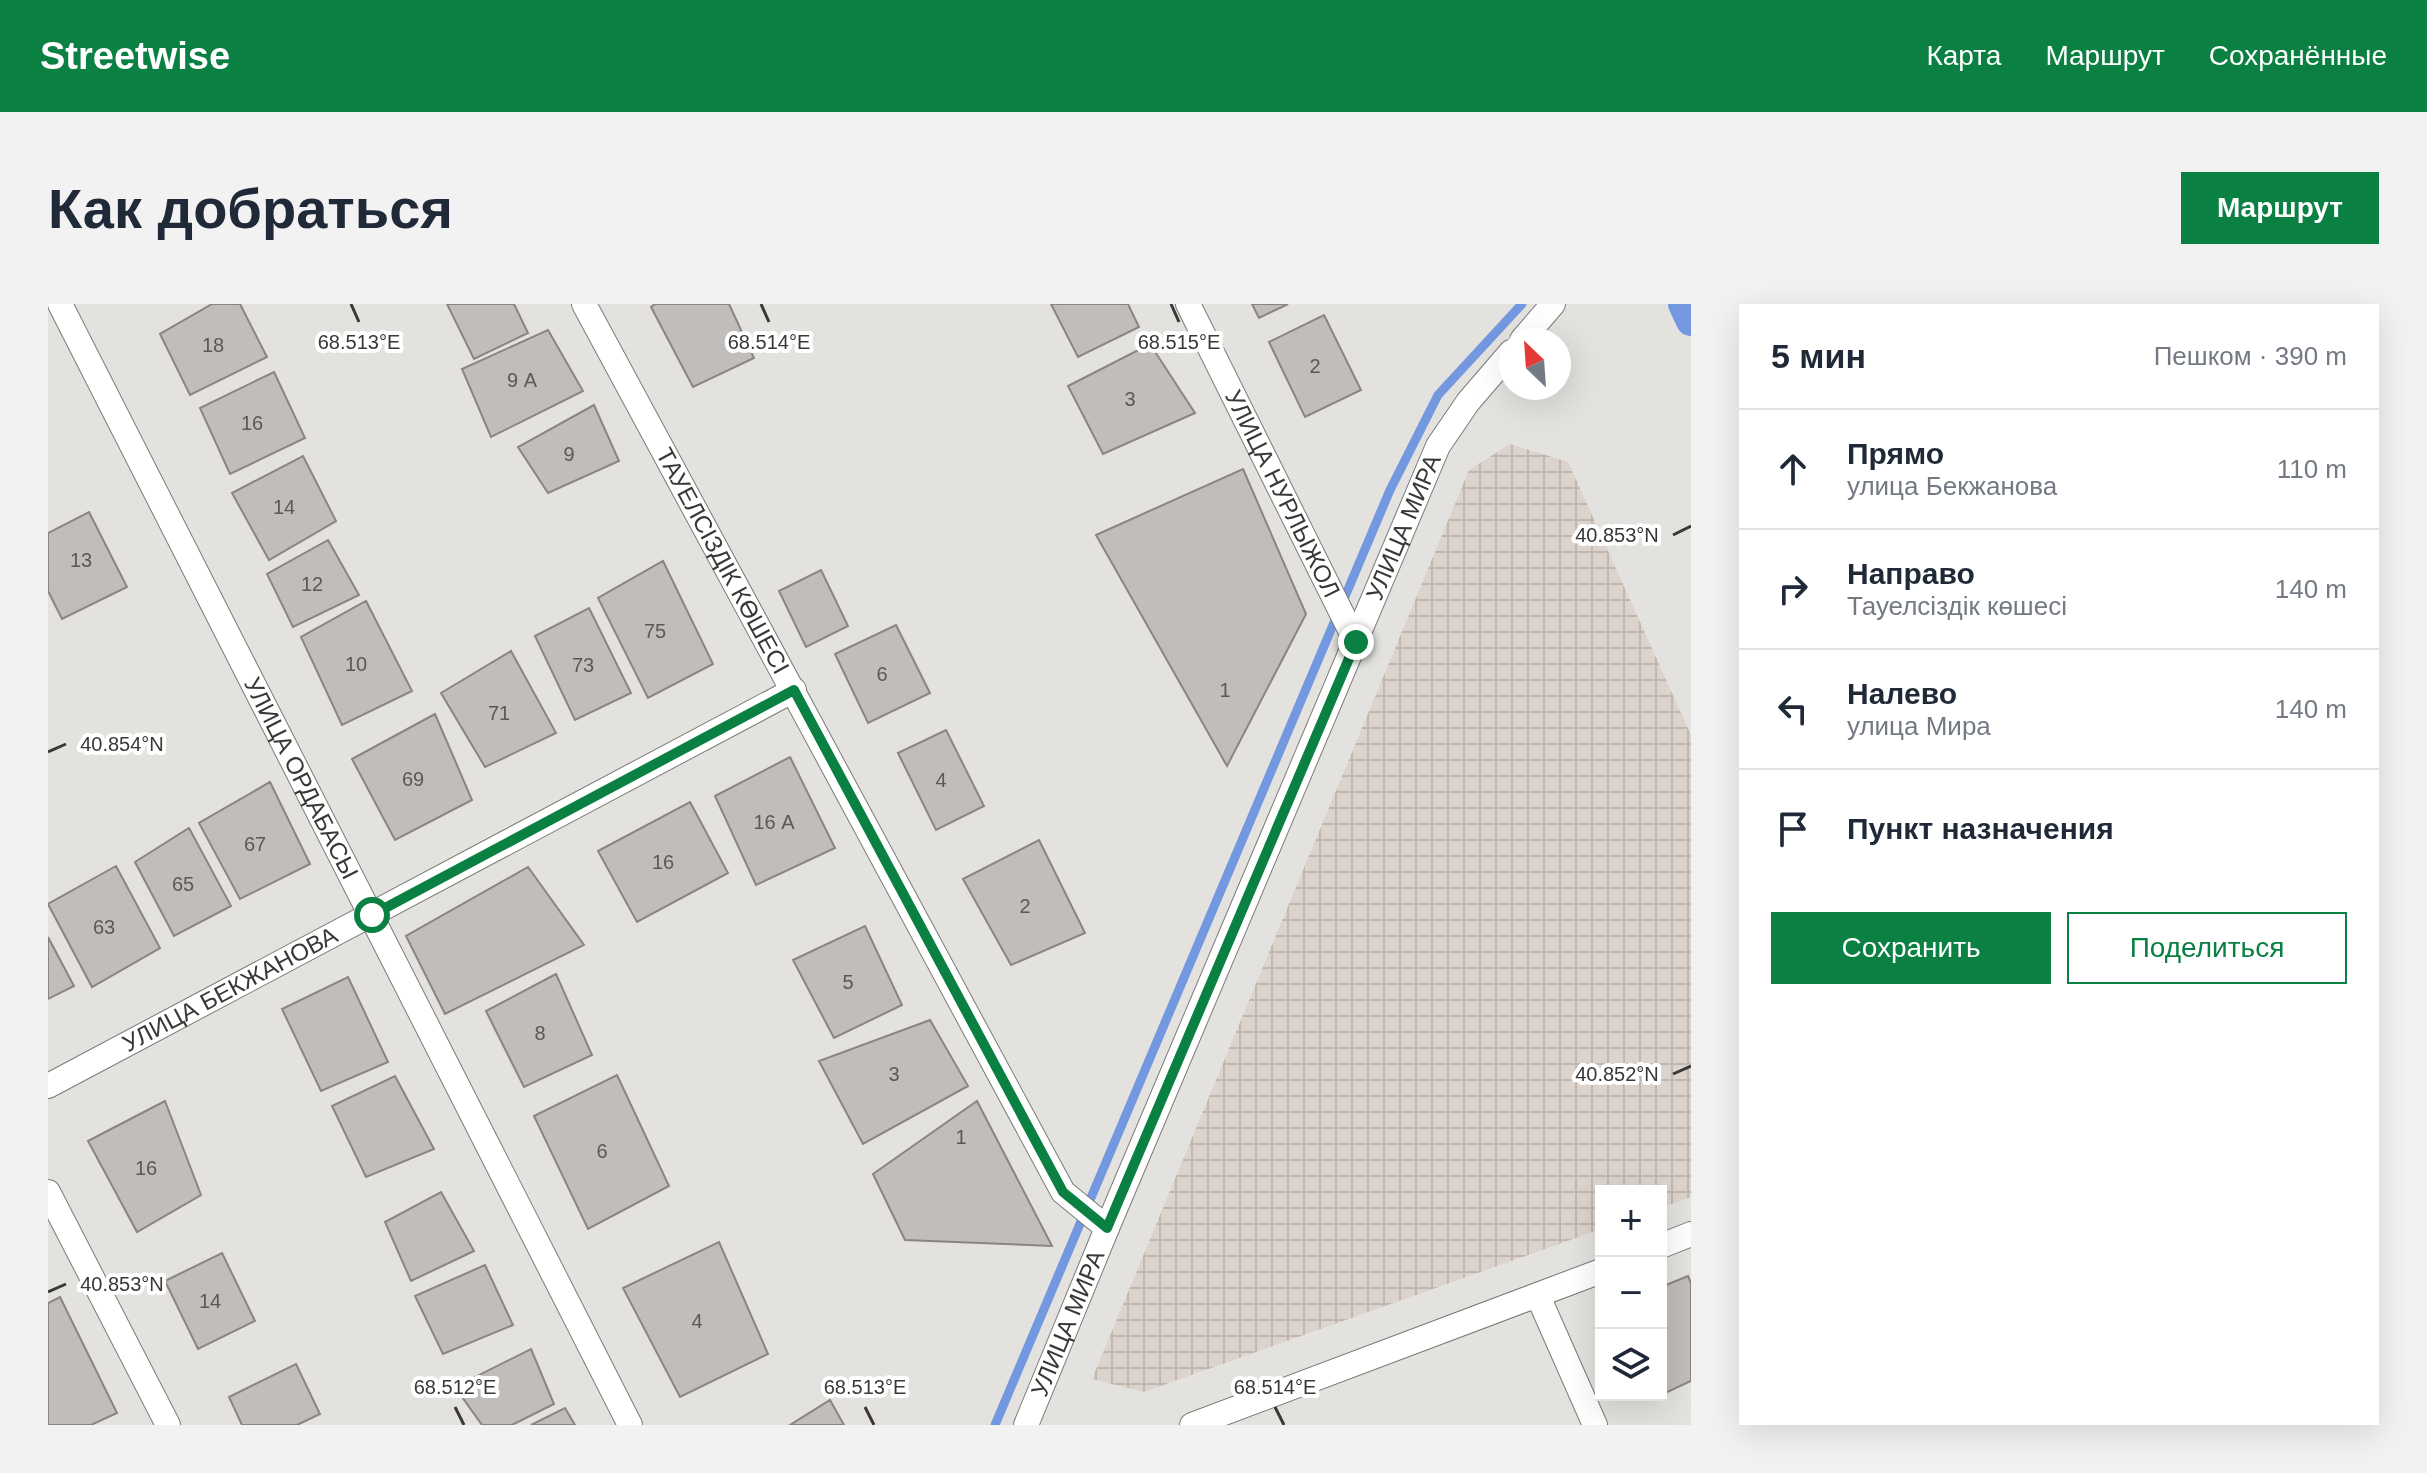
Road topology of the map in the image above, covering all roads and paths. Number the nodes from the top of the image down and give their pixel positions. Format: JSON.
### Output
{"nodes":[{"id":1,"x":60,"y":304,"type":"edge"},
{"id":2,"x":584,"y":304,"type":"edge"},
{"id":3,"x":1188,"y":304,"type":"edge"},
{"id":4,"x":1553,"y":304,"type":"edge"},
{"id":5,"x":1532,"y":328,"type":"edge"},
{"id":6,"x":1499,"y":366,"type":"edge"},
{"id":7,"x":1356,"y":642,"type":"junction"},
{"id":8,"x":794,"y":690,"type":"junction"},
{"id":9,"x":372,"y":915,"type":"junction"},
{"id":10,"x":48,"y":1086,"type":"edge"},
{"id":11,"x":48,"y":1192,"type":"edge"},
{"id":12,"x":1107,"y":1228,"type":"junction"},
{"id":13,"x":1691,"y":1234,"type":"edge"},
{"id":14,"x":1667,"y":1244,"type":"edge"},
{"id":15,"x":1595,"y":1273,"type":"edge"},
{"id":16,"x":1538,"y":1296,"type":"junction"},
{"id":17,"x":1030,"y":1424,"type":"edge"},
{"id":18,"x":168,"y":1425,"type":"edge"},
{"id":19,"x":630,"y":1425,"type":"edge"},
{"id":20,"x":1192,"y":1425,"type":"edge"},
{"id":21,"x":1595,"y":1425,"type":"edge"}],
"edges":[{"from":1,"to":9,"type":"street","name":"УЛИЦА ОРДАБАСЫ"},
{"from":2,"to":8,"type":"street","name":"ТАУЕЛСІЗДІК КӨШЕСІ"},
{"from":3,"to":7,"type":"street","name":"УЛИЦА НУРЛЫЖОЛ"},
{"from":4,"to":5,"type":"street"},
{"from":6,"to":7,"type":"street","name":"УЛИЦА МИРА"},
{"from":7,"to":12,"type":"street","name":"УЛИЦА МИРА"},
{"from":8,"to":9,"type":"street","name":"УЛИЦА БЕКЖАНОВА"},
{"from":8,"to":12,"type":"street","name":"ТАУЕЛСІЗДІК КӨШЕСІ"},
{"from":9,"to":10,"type":"street","name":"УЛИЦА БЕКЖАНОВА"},
{"from":9,"to":19,"type":"street","name":"УЛИЦА ОРДАБАСЫ"},
{"from":11,"to":18,"type":"street"},
{"from":12,"to":17,"type":"street","name":"УЛИЦА МИРА"},
{"from":13,"to":14,"type":"street"},
{"from":15,"to":16,"type":"street"},
{"from":16,"to":20,"type":"street"},
{"from":16,"to":21,"type":"street"}]}
